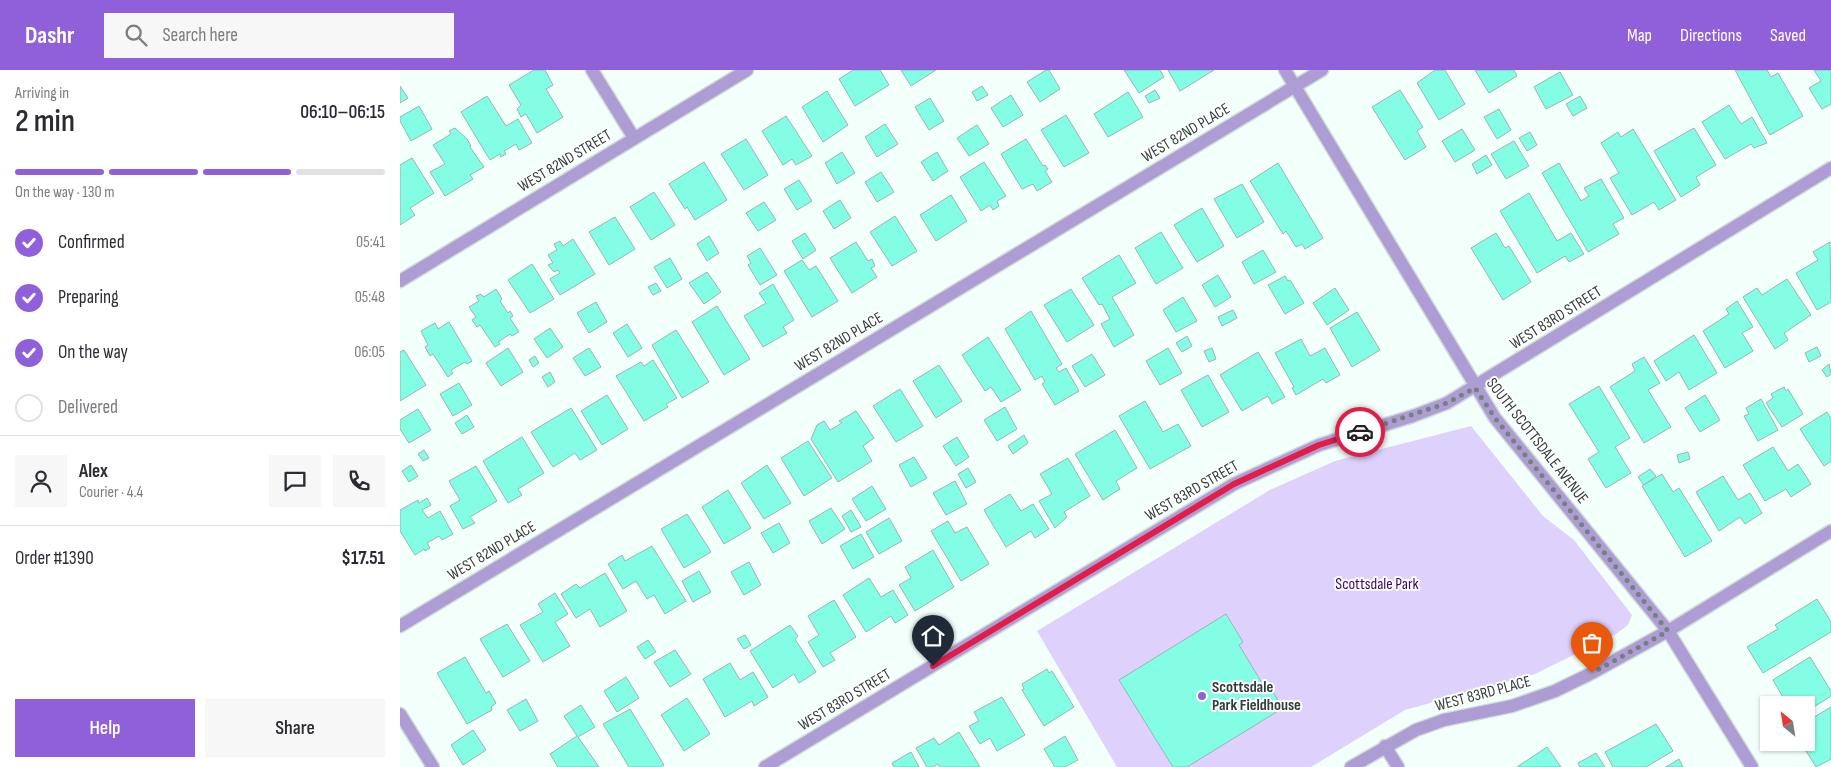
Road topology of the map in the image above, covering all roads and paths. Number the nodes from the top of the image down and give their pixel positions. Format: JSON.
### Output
{"nodes":[{"id":1,"x":592,"y":70,"type":"edge"},
{"id":2,"x":747,"y":70,"type":"edge"},
{"id":3,"x":1285,"y":70,"type":"edge"},
{"id":4,"x":1322,"y":70,"type":"edge"},
{"id":5,"x":1295,"y":86,"type":"junction"},
{"id":6,"x":634,"y":138,"type":"junction"},
{"id":7,"x":1831,"y":168,"type":"edge"},
{"id":8,"x":400,"y":280,"type":"edge"},
{"id":9,"x":1475,"y":388,"type":"junction"},
{"id":10,"x":1831,"y":531,"type":"edge"},
{"id":11,"x":400,"y":626,"type":"edge"},
{"id":12,"x":1668,"y":631,"type":"junction"},
{"id":13,"x":400,"y":714,"type":"edge"},
{"id":14,"x":1385,"y":746,"type":"junction"},
{"id":15,"x":432,"y":767,"type":"edge"},
{"id":16,"x":765,"y":767,"type":"edge"},
{"id":17,"x":1351,"y":767,"type":"edge"},
{"id":18,"x":1398,"y":767,"type":"edge"},
{"id":19,"x":1752,"y":767,"type":"edge"}],
"edges":[{"from":1,"to":6,"type":"street"},
{"from":2,"to":6,"type":"street","name":"WEST 82ND STREET"},
{"from":3,"to":5,"type":"street","name":"SOUTH SCOTTSDALE AVENUE"},
{"from":4,"to":5,"type":"street","name":"WEST 82ND PLACE"},
{"from":5,"to":9,"type":"street","name":"SOUTH SCOTTSDALE AVENUE"},
{"from":5,"to":11,"type":"street","name":"WEST 82ND PLACE"},
{"from":6,"to":8,"type":"street","name":"WEST 82ND STREET"},
{"from":7,"to":9,"type":"street","name":"WEST 83RD STREET"},
{"from":9,"to":12,"type":"street","name":"SOUTH SCOTTSDALE AVENUE"},
{"from":9,"to":16,"type":"street","name":"WEST 83RD STREET"},
{"from":10,"to":12,"type":"street","name":"WEST 83RD PLACE"},
{"from":12,"to":14,"type":"street","name":"WEST 83RD PLACE"},
{"from":12,"to":19,"type":"street","name":"SOUTH SCOTTSDALE AVENUE"},
{"from":13,"to":15,"type":"street"},
{"from":14,"to":17,"type":"street","name":"WEST 83RD PLACE"},
{"from":14,"to":18,"type":"street"}]}
